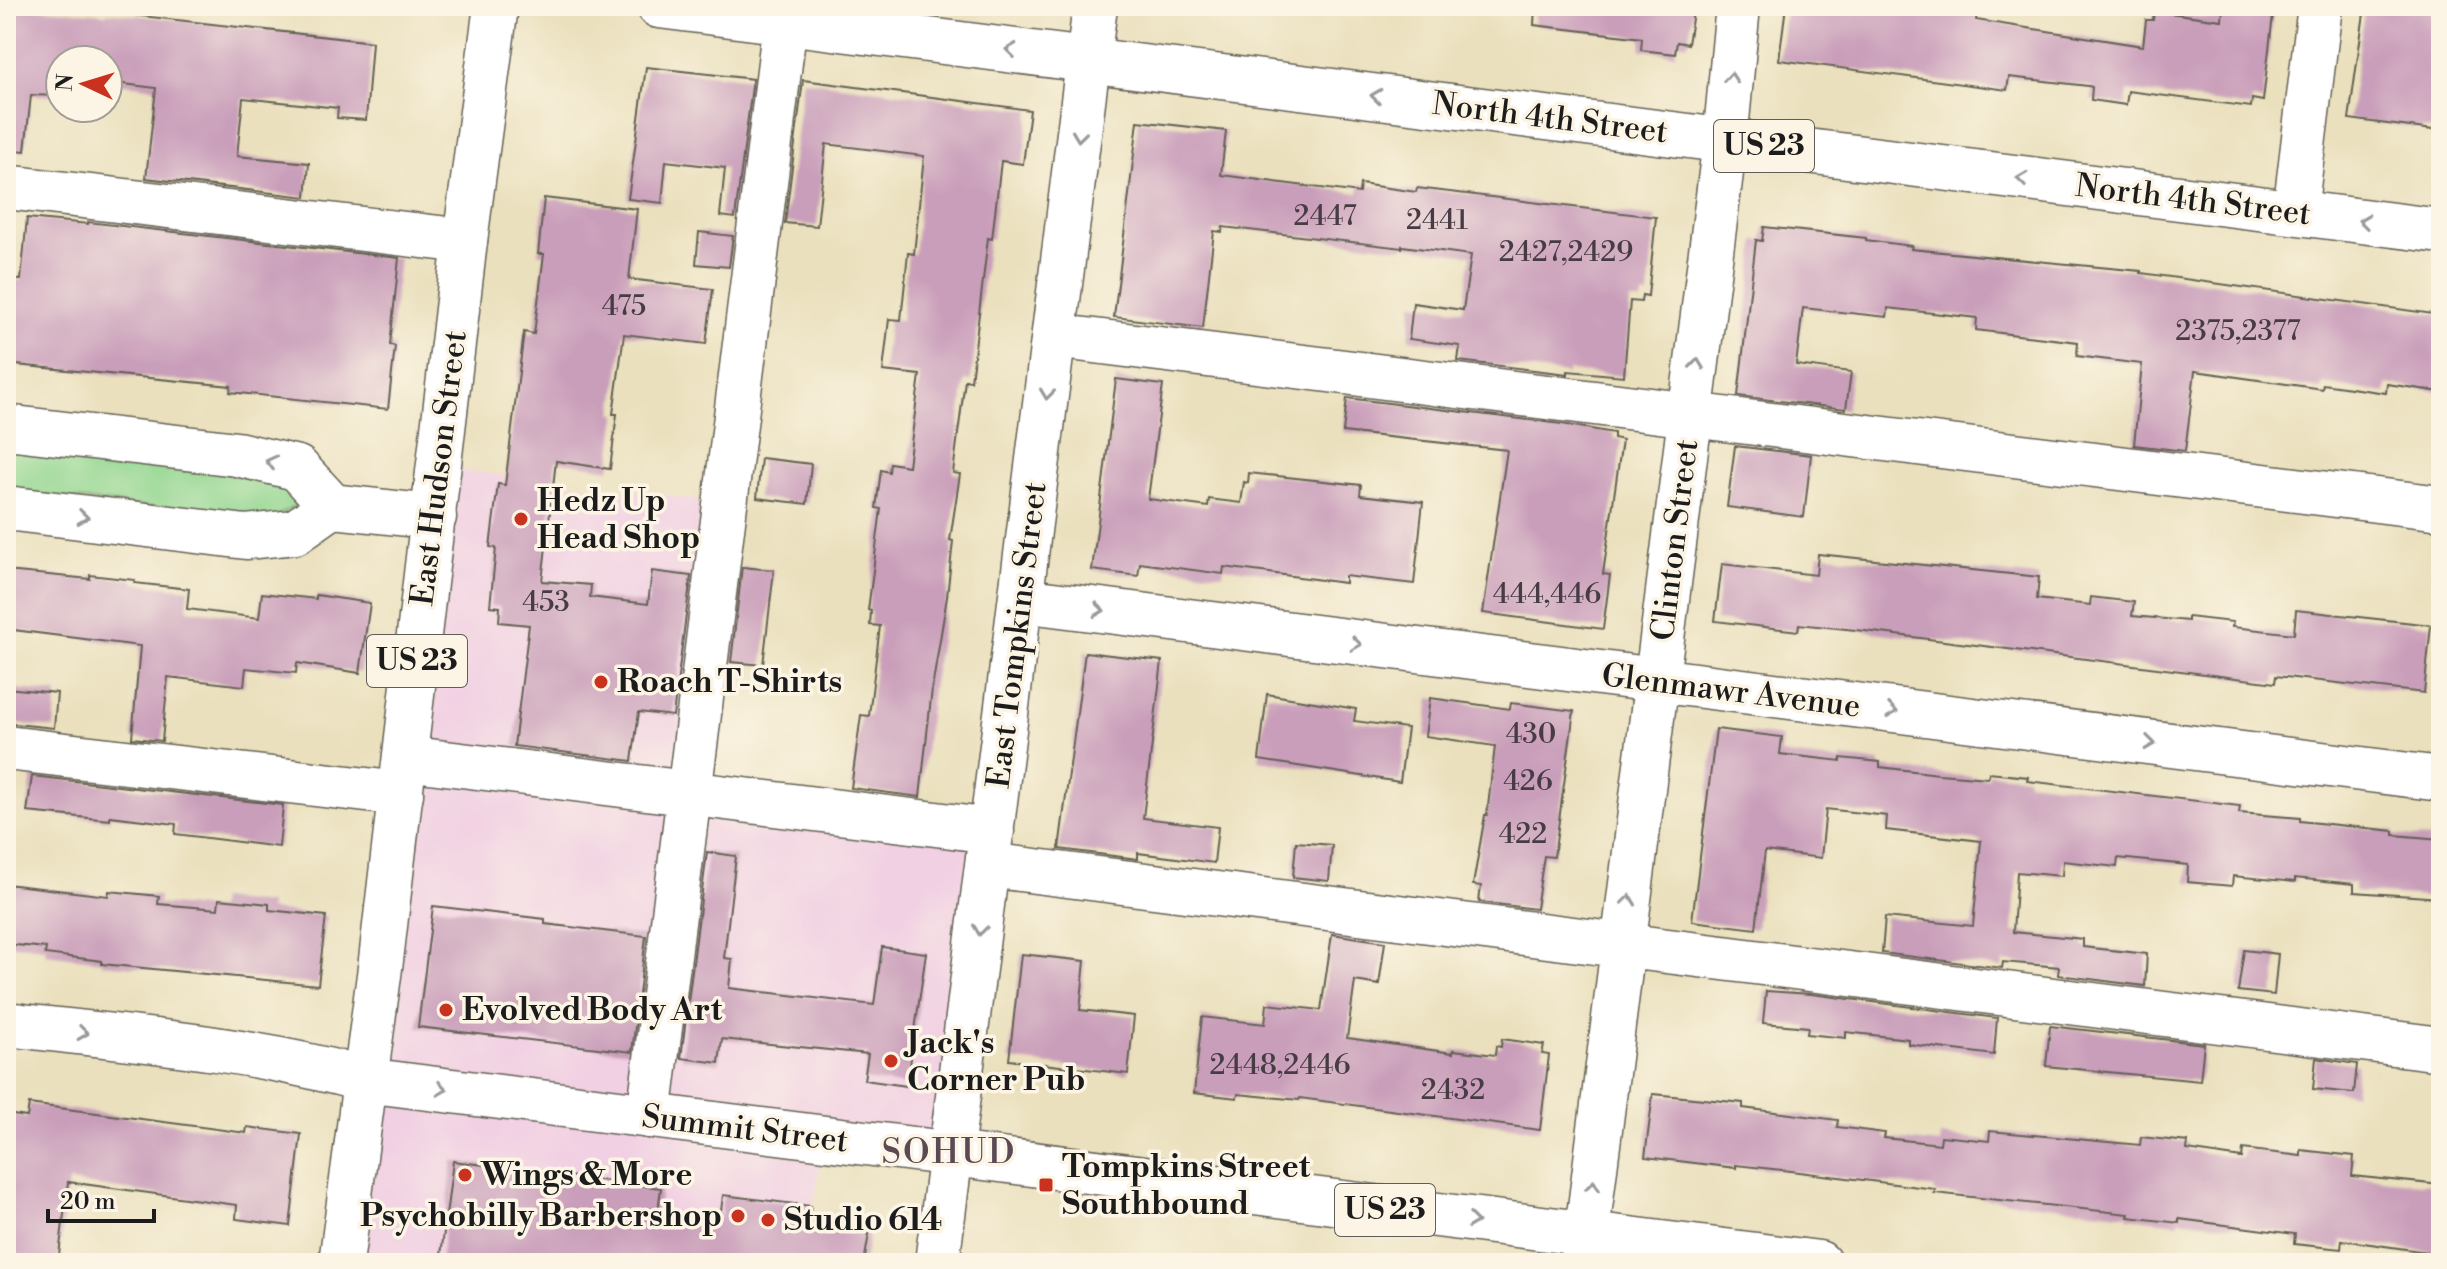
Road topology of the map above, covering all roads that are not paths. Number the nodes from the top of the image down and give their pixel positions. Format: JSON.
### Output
{"nodes":[{"id":1,"x":496,"y":6,"type":"edge"},
{"id":2,"x":659,"y":6,"type":"edge"},
{"id":3,"x":1095,"y":6,"type":"edge"},
{"id":4,"x":1738,"y":6,"type":"edge"},
{"id":5,"x":2320,"y":6,"type":"edge"},
{"id":6,"x":785,"y":22,"type":"junction"},
{"id":7,"x":1088,"y":59,"type":"junction"},
{"id":8,"x":1725,"y":141,"type":"junction"},
{"id":9,"x":6,"y":187,"type":"edge"},
{"id":10,"x":2295,"y":212,"type":"junction"},
{"id":11,"x":2441,"y":231,"type":"edge"},
{"id":12,"x":465,"y":241,"type":"junction"},
{"id":13,"x":1054,"y":336,"type":"junction"},
{"id":14,"x":1691,"y":415,"type":"junction"},
{"id":15,"x":6,"y":427,"type":"edge"},
{"id":16,"x":332,"y":506,"type":"junction"},
{"id":17,"x":6,"y":508,"type":"edge"},
{"id":18,"x":2441,"y":508,"type":"edge"},
{"id":19,"x":434,"y":517,"type":"junction"},
{"id":20,"x":1021,"y":600,"type":"junction"},
{"id":21,"x":1657,"y":682,"type":"junction"},
{"id":22,"x":6,"y":748,"type":"edge"},
{"id":23,"x":403,"y":776,"type":"junction"},
{"id":24,"x":2441,"y":779,"type":"edge"},
{"id":25,"x":689,"y":793,"type":"junction"},
{"id":26,"x":990,"y":848,"type":"junction"},
{"id":27,"x":1623,"y":946,"type":"junction"},
{"id":28,"x":6,"y":1024,"type":"edge"},
{"id":29,"x":2441,"y":1049,"type":"edge"},
{"id":30,"x":365,"y":1080,"type":"junction"},
{"id":31,"x":649,"y":1116,"type":"junction"},
{"id":32,"x":951,"y":1155,"type":"junction"},
{"id":33,"x":1585,"y":1249,"type":"edge"},
{"id":34,"x":341,"y":1263,"type":"edge"},
{"id":35,"x":937,"y":1263,"type":"edge"},
{"id":36,"x":1819,"y":1263,"type":"edge"}],
"edges":[{"from":1,"to":12,"type":"street","name":"East Hudson Street","number":"US 23"},
{"from":2,"to":6,"type":"street","name":"North 4th Street","number":"US 23"},
{"from":3,"to":7,"type":"street","name":"East Tompkins Street"},
{"from":8,"to":4,"type":"street","name":"Clinton Street","one_way":true},
{"from":5,"to":10,"type":"street"},
{"from":7,"to":6,"type":"street","name":"North 4th Street","number":"US 23","one_way":true},
{"from":6,"to":25,"type":"street"},
{"from":8,"to":7,"type":"street","name":"North 4th Street","number":"US 23","one_way":true},
{"from":7,"to":13,"type":"street","name":"East Tompkins Street","one_way":true},
{"from":10,"to":8,"type":"street","name":"North 4th Street","number":"US 23","one_way":true},
{"from":14,"to":8,"type":"street","name":"Clinton Street","one_way":true},
{"from":9,"to":12,"type":"street"},
{"from":11,"to":10,"type":"street","name":"North 4th Street","number":"US 23","one_way":true},
{"from":12,"to":19,"type":"street","name":"East Hudson Street","number":"US 23"},
{"from":13,"to":14,"type":"street"},
{"from":13,"to":20,"type":"street","name":"East Tompkins Street","one_way":true},
{"from":14,"to":18,"type":"street"},
{"from":14,"to":21,"type":"street","name":"Clinton Street"},
{"from":16,"to":15,"type":"street","one_way":true},
{"from":17,"to":16,"type":"street","one_way":true},
{"from":16,"to":19,"type":"street"},
{"from":19,"to":23,"type":"street","name":"East Hudson Street","number":"US 23"},
{"from":20,"to":21,"type":"street","name":"Glenmawr Avenue","one_way":true},
{"from":20,"to":26,"type":"street","name":"East Tompkins Street"},
{"from":21,"to":24,"type":"street","name":"Glenmawr Avenue","one_way":true},
{"from":27,"to":21,"type":"street","name":"Clinton Street","one_way":true},
{"from":22,"to":23,"type":"street"},
{"from":23,"to":25,"type":"street"},
{"from":23,"to":30,"type":"street","name":"East Hudson Street","number":"US 23"},
{"from":25,"to":26,"type":"street"},
{"from":25,"to":31,"type":"street"},
{"from":26,"to":27,"type":"street"},
{"from":26,"to":32,"type":"street","name":"East Tompkins Street","one_way":true},
{"from":27,"to":29,"type":"street"},
{"from":33,"to":27,"type":"street","name":"Clinton Street","one_way":true},
{"from":28,"to":30,"type":"street","name":"Summit Street","one_way":true},
{"from":30,"to":31,"type":"street","name":"Summit Street","number":"US 23","one_way":true},
{"from":30,"to":34,"type":"street","name":"East Hudson Street","number":"US 23"},
{"from":31,"to":32,"type":"street","name":"Summit Street","number":"US 23"},
{"from":32,"to":33,"type":"street","name":"Summit Street","number":"US 23","one_way":true},
{"from":32,"to":35,"type":"street","name":"East Tompkins Street"},
{"from":33,"to":36,"type":"street","name":"Summit Street","number":"US 23"}]}
